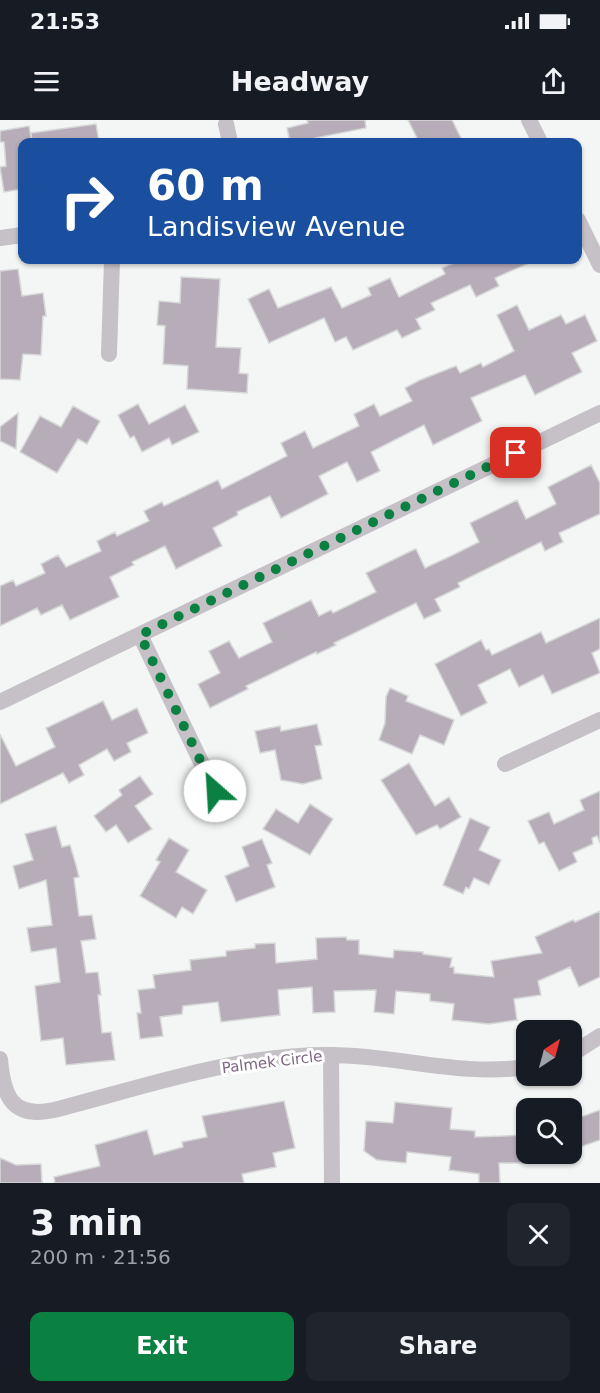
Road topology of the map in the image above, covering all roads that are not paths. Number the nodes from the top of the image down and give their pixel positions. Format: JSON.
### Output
{"nodes":[{"id":1,"x":529,"y":120,"type":"edge"},
{"id":2,"x":226,"y":124,"type":"dead end"},
{"id":3,"x":229,"y":138,"type":"edge"},
{"id":4,"x":538,"y":138,"type":"edge"},
{"id":5,"x":582,"y":228,"type":"edge"},
{"id":6,"x":18,"y":236,"type":"edge"},
{"id":7,"x":0,"y":238,"type":"edge"},
{"id":8,"x":112,"y":264,"type":"edge"},
{"id":9,"x":600,"y":265,"type":"edge"},
{"id":10,"x":109,"y":354,"type":"dead end"},
{"id":11,"x":600,"y":413,"type":"edge"},
{"id":12,"x":140,"y":635,"type":"junction"},
{"id":13,"x":0,"y":702,"type":"edge"},
{"id":14,"x":600,"y":720,"type":"edge"},
{"id":15,"x":505,"y":764,"type":"dead end"},
{"id":16,"x":215,"y":791,"type":"dead end"},
{"id":17,"x":600,"y":1036,"type":"edge"},
{"id":18,"x":582,"y":1048,"type":"edge"},
{"id":19,"x":331,"y":1055,"type":"junction"},
{"id":20,"x":0,"y":1059,"type":"edge"},
{"id":21,"x":516,"y":1067,"type":"edge"},
{"id":22,"x":332,"y":1183,"type":"edge"}],
"edges":[{"from":1,"to":4,"type":"street"},
{"from":2,"to":3,"type":"street"},
{"from":5,"to":9,"type":"street"},
{"from":6,"to":7,"type":"street"},
{"from":8,"to":10,"type":"street"},
{"from":11,"to":12,"type":"street"},
{"from":12,"to":13,"type":"street"},
{"from":12,"to":16,"type":"street"},
{"from":14,"to":15,"type":"street"},
{"from":17,"to":18,"type":"street"},
{"from":19,"to":20,"type":"street","name":"Palmek Circle"},
{"from":19,"to":21,"type":"street","name":"Palmek Circle"},
{"from":19,"to":22,"type":"street"}]}
